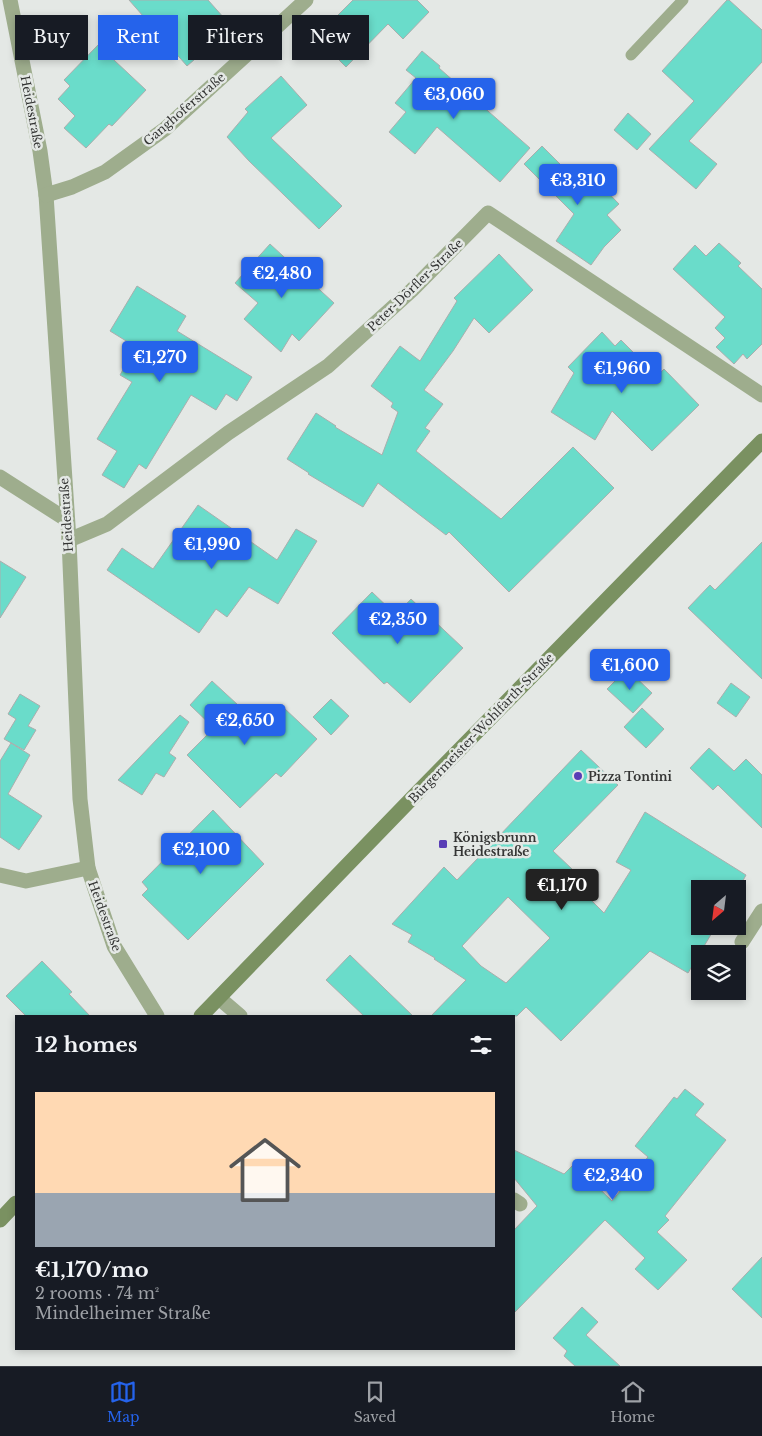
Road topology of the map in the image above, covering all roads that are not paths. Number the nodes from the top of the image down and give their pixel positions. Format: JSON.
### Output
{"nodes":[{"id":1,"x":10,"y":0,"type":"edge"},
{"id":2,"x":306,"y":0,"type":"edge"},
{"id":3,"x":683,"y":0,"type":"edge"},
{"id":4,"x":630,"y":55,"type":"dead end"},
{"id":5,"x":46,"y":195,"type":"junction"},
{"id":6,"x":762,"y":395,"type":"edge"},
{"id":7,"x":762,"y":441,"type":"edge"},
{"id":8,"x":0,"y":477,"type":"edge"},
{"id":9,"x":66,"y":520,"type":"junction"},
{"id":10,"x":69,"y":540,"type":"junction"},
{"id":11,"x":88,"y":868,"type":"junction"},
{"id":12,"x":0,"y":875,"type":"edge"},
{"id":13,"x":762,"y":911,"type":"edge"},
{"id":14,"x":742,"y":942,"type":"dead end"},
{"id":15,"x":219,"y":998,"type":"junction"},
{"id":16,"x":156,"y":1015,"type":"edge"},
{"id":17,"x":202,"y":1015,"type":"edge"},
{"id":18,"x":239,"y":1015,"type":"edge"},
{"id":19,"x":15,"y":1204,"type":"edge"},
{"id":20,"x":0,"y":1220,"type":"edge"}],
"edges":[{"from":1,"to":5,"type":"street","name":"Heidestraße"},
{"from":2,"to":5,"type":"street","name":"Ganghoferstraße"},
{"from":3,"to":4,"type":"lane"},
{"from":5,"to":9,"type":"street","name":"Heidestraße"},
{"from":6,"to":10,"type":"street","name":"Peter-Dörfler-Straße"},
{"from":7,"to":15,"type":"street","name":"Bürgermeister-Wohlfarth-Straße"},
{"from":8,"to":9,"type":"street"},
{"from":9,"to":10,"type":"street","name":"Heidestraße"},
{"from":10,"to":11,"type":"street","name":"Heidestraße"},
{"from":11,"to":12,"type":"street"},
{"from":11,"to":16,"type":"street","name":"Heidestraße"},
{"from":13,"to":14,"type":"street"},
{"from":15,"to":17,"type":"street","name":"Bürgermeister-Wohlfarth-Straße"},
{"from":15,"to":18,"type":"street"},
{"from":19,"to":20,"type":"street"}]}
